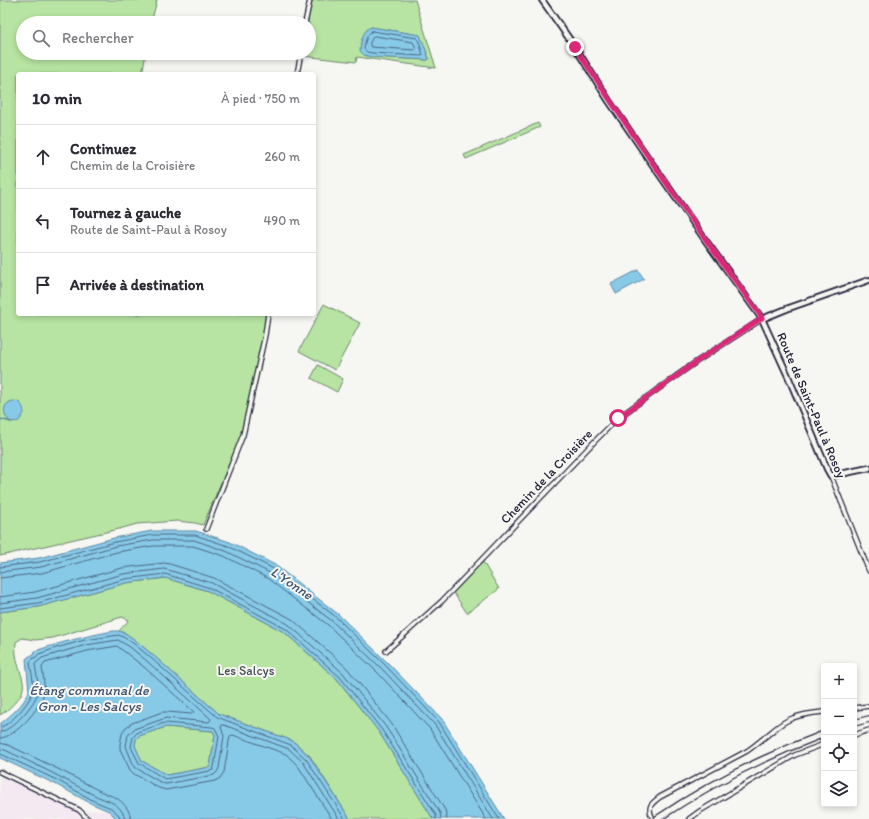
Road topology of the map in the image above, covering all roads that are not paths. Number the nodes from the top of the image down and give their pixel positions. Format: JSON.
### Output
{"nodes":[{"id":1,"x":310,"y":0,"type":"edge"},
{"id":2,"x":542,"y":0,"type":"edge"},
{"id":3,"x":307,"y":16,"type":"edge"},
{"id":4,"x":300,"y":60,"type":"edge"},
{"id":5,"x":297,"y":72,"type":"edge"},
{"id":6,"x":869,"y":280,"type":"edge"},
{"id":7,"x":268,"y":316,"type":"edge"},
{"id":8,"x":762,"y":318,"type":"junction"},
{"id":9,"x":869,"y":468,"type":"edge"},
{"id":10,"x":831,"y":476,"type":"junction"},
{"id":11,"x":206,"y":528,"type":"dead end"},
{"id":12,"x":869,"y":571,"type":"edge"},
{"id":13,"x":386,"y":651,"type":"dead end"},
{"id":14,"x":869,"y":706,"type":"edge"},
{"id":15,"x":857,"y":708,"type":"edge"},
{"id":16,"x":821,"y":712,"type":"edge"},
{"id":17,"x":869,"y":719,"type":"edge"},
{"id":18,"x":857,"y":722,"type":"edge"},
{"id":19,"x":869,"y":730,"type":"edge"},
{"id":20,"x":857,"y":734,"type":"edge"},
{"id":21,"x":822,"y":735,"type":"edge"},
{"id":22,"x":821,"y":745,"type":"edge"},
{"id":23,"x":0,"y":772,"type":"edge"},
{"id":24,"x":657,"y":817,"type":"edge"},
{"id":25,"x":88,"y":819,"type":"edge"},
{"id":26,"x":689,"y":819,"type":"edge"}],
"edges":[{"from":1,"to":3,"type":"street"},
{"from":2,"to":8,"type":"street","name":"Route de Saint-Paul à Rosoy"},
{"from":4,"to":5,"type":"street"},
{"from":6,"to":8,"type":"street","name":"Chemin de la Croisière"},
{"from":7,"to":11,"type":"street"},
{"from":8,"to":10,"type":"street","name":"Route de Saint-Paul à Rosoy"},
{"from":8,"to":13,"type":"street","name":"Chemin de la Croisière"},
{"from":9,"to":10,"type":"street"},
{"from":10,"to":12,"type":"street","name":"Route de Saint-Paul à Rosoy"},
{"from":14,"to":15,"type":"street"},
{"from":16,"to":24,"type":"street"},
{"from":17,"to":18,"type":"main road"},
{"from":19,"to":20,"type":"street"},
{"from":21,"to":24,"type":"main road"},
{"from":22,"to":26,"type":"street"},
{"from":23,"to":25,"type":"street"}]}
